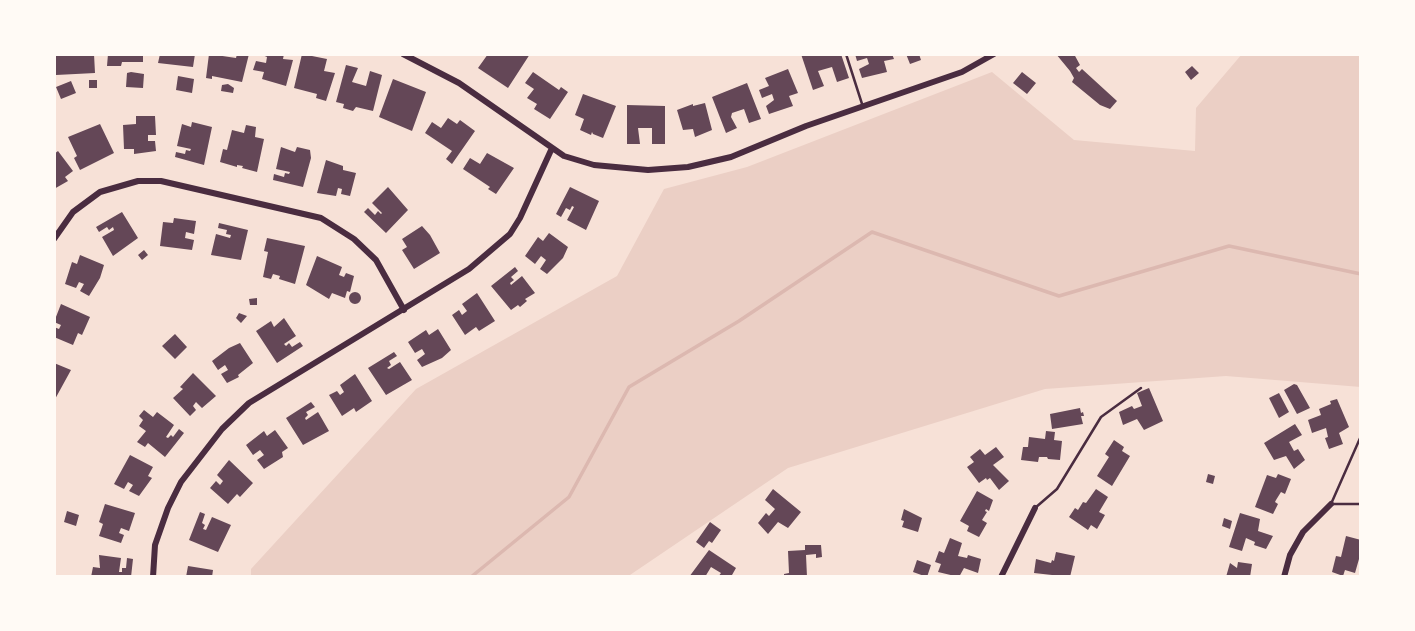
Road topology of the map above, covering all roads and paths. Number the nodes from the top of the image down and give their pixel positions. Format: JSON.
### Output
{"nodes":[{"id":1,"x":403,"y":54,"type":"edge"},
{"id":2,"x":846,"y":54,"type":"edge"},
{"id":3,"x":993,"y":54,"type":"edge"},
{"id":4,"x":863,"y":107,"type":"junction"},
{"id":5,"x":552,"y":148,"type":"junction"},
{"id":6,"x":54,"y":239,"type":"edge"},
{"id":7,"x":404,"y":310,"type":"junction"},
{"id":8,"x":1141,"y":388,"type":"dead end"},
{"id":9,"x":1361,"y":436,"type":"edge"},
{"id":10,"x":1331,"y":504,"type":"junction"},
{"id":11,"x":1361,"y":504,"type":"edge"},
{"id":12,"x":1035,"y":508,"type":"joint"},
{"id":13,"x":153,"y":577,"type":"edge"},
{"id":14,"x":1001,"y":577,"type":"edge"},
{"id":15,"x":1284,"y":577,"type":"edge"}],
"edges":[{"from":1,"to":5,"type":"street"},
{"from":2,"to":4,"type":"lane"},
{"from":3,"to":4,"type":"street"},
{"from":4,"to":5,"type":"street"},
{"from":5,"to":7,"type":"street"},
{"from":6,"to":7,"type":"street"},
{"from":7,"to":13,"type":"street"},
{"from":8,"to":12,"type":"lane"},
{"from":9,"to":10,"type":"lane"},
{"from":10,"to":11,"type":"lane"},
{"from":10,"to":15,"type":"street"},
{"from":12,"to":14,"type":"street"}]}
